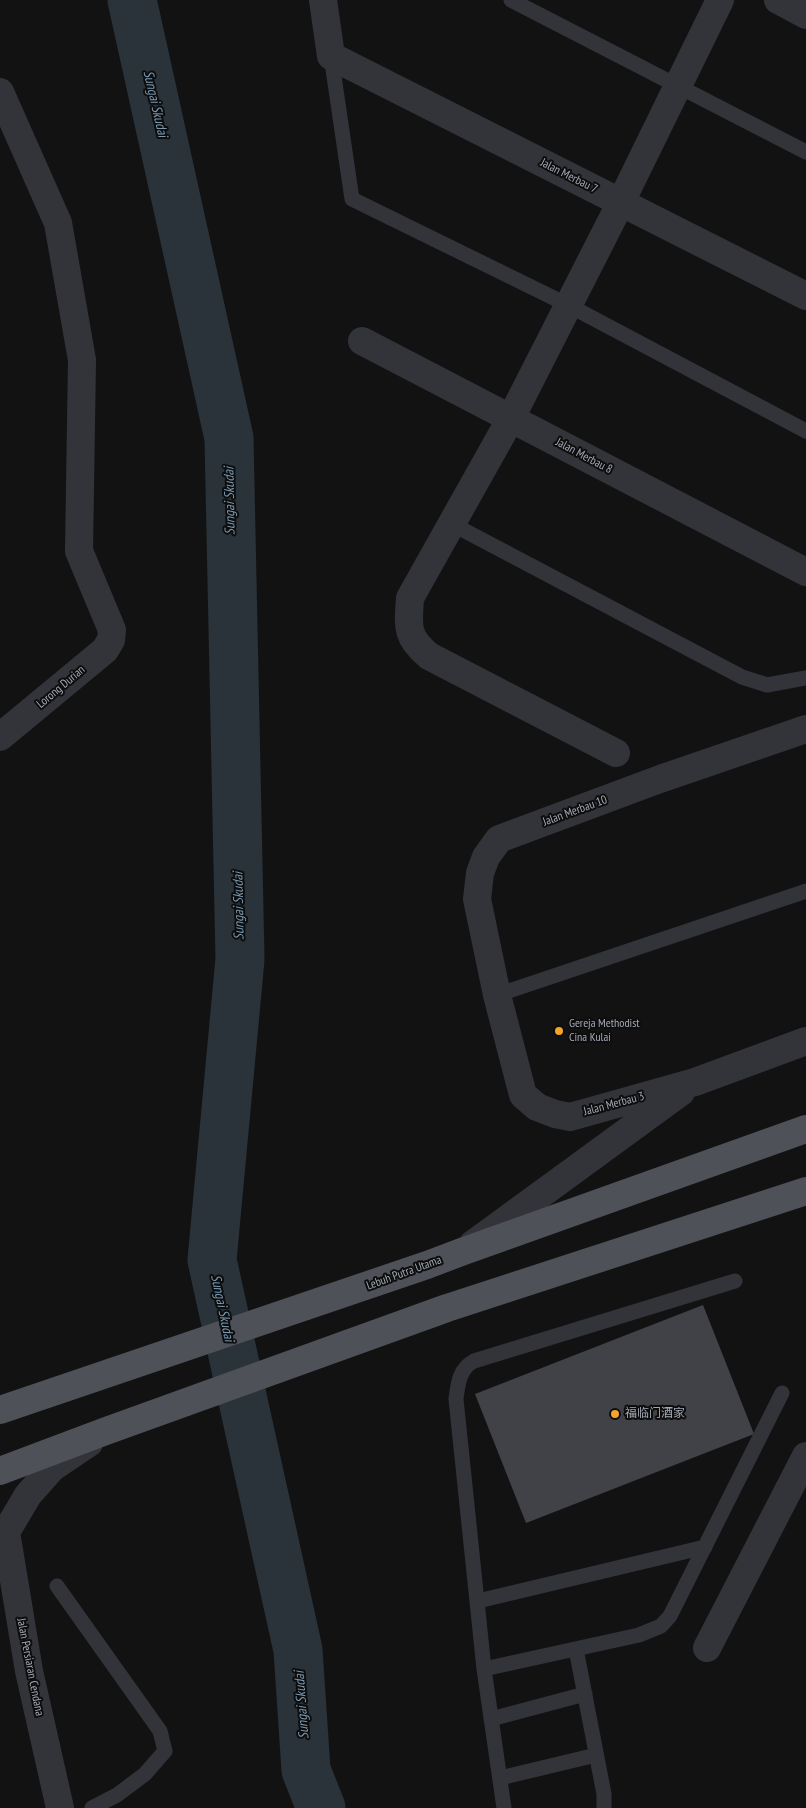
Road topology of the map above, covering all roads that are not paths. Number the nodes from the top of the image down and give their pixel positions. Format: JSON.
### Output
{"nodes":[{"id":1,"x":323,"y":0,"type":"edge"},
{"id":2,"x":511,"y":0,"type":"edge"},
{"id":3,"x":720,"y":0,"type":"edge"},
{"id":4,"x":778,"y":0,"type":"edge"},
{"id":5,"x":806,"y":15,"type":"edge"},
{"id":6,"x":332,"y":56,"type":"junction"},
{"id":7,"x":677,"y":85,"type":"junction"},
{"id":8,"x":0,"y":92,"type":"edge"},
{"id":9,"x":8,"y":136,"type":"edge"},
{"id":10,"x":806,"y":152,"type":"edge"},
{"id":11,"x":621,"y":202,"type":"junction"},
{"id":12,"x":806,"y":296,"type":"edge"},
{"id":13,"x":568,"y":305,"type":"junction"},
{"id":14,"x":362,"y":341,"type":"dead end"},
{"id":15,"x":511,"y":418,"type":"junction"},
{"id":16,"x":806,"y":430,"type":"edge"},
{"id":17,"x":452,"y":524,"type":"junction"},
{"id":18,"x":806,"y":572,"type":"edge"},
{"id":19,"x":806,"y":678,"type":"edge"},
{"id":20,"x":806,"y":729,"type":"edge"},
{"id":21,"x":0,"y":737,"type":"edge"},
{"id":22,"x":616,"y":754,"type":"dead end"},
{"id":23,"x":806,"y":891,"type":"edge"},
{"id":24,"x":497,"y":995,"type":"junction"},
{"id":25,"x":806,"y":1041,"type":"edge"},
{"id":26,"x":695,"y":1082,"type":"junction"},
{"id":27,"x":806,"y":1129,"type":"edge"},
{"id":28,"x":806,"y":1191,"type":"edge"},
{"id":29,"x":464,"y":1251,"type":"junction"},
{"id":30,"x":735,"y":1281,"type":"dead end"},
{"id":31,"x":782,"y":1393,"type":"dead end"},
{"id":32,"x":0,"y":1410,"type":"edge"},
{"id":33,"x":106,"y":1431,"type":"junction"},
{"id":34,"x":806,"y":1456,"type":"edge"},
{"id":35,"x":0,"y":1471,"type":"edge"},
{"id":36,"x":3,"y":1531,"type":"edge"},
{"id":37,"x":705,"y":1547,"type":"junction"},
{"id":38,"x":57,"y":1586,"type":"dead end"},
{"id":39,"x":478,"y":1601,"type":"junction"},
{"id":40,"x":706,"y":1648,"type":"dead end"},
{"id":41,"x":576,"y":1649,"type":"junction"},
{"id":42,"x":484,"y":1669,"type":"junction"},
{"id":43,"x":585,"y":1694,"type":"junction"},
{"id":44,"x":491,"y":1719,"type":"junction"},
{"id":45,"x":596,"y":1755,"type":"junction"},
{"id":46,"x":500,"y":1778,"type":"junction"},
{"id":47,"x":60,"y":1808,"type":"edge"},
{"id":48,"x":92,"y":1808,"type":"edge"},
{"id":49,"x":504,"y":1808,"type":"edge"},
{"id":50,"x":604,"y":1808,"type":"edge"}],
"edges":[{"from":1,"to":6,"type":"street"},
{"from":2,"to":7,"type":"lane"},
{"from":3,"to":7,"type":"street"},
{"from":4,"to":5,"type":"street"},
{"from":6,"to":11,"type":"street","name":"Jalan Merbau 7"},
{"from":6,"to":13,"type":"lane"},
{"from":7,"to":10,"type":"lane"},
{"from":7,"to":11,"type":"street"},
{"from":8,"to":9,"type":"street"},
{"from":9,"to":21,"type":"street","name":"Lorong Durian"},
{"from":11,"to":12,"type":"street","name":"Jalan Merbau 7"},
{"from":11,"to":13,"type":"street"},
{"from":13,"to":15,"type":"street"},
{"from":13,"to":16,"type":"lane"},
{"from":14,"to":15,"type":"street","name":"Jalan Merbau 8"},
{"from":15,"to":17,"type":"street"},
{"from":15,"to":18,"type":"street","name":"Jalan Merbau 8"},
{"from":17,"to":19,"type":"lane"},
{"from":17,"to":22,"type":"street"},
{"from":20,"to":24,"type":"street","name":"Jalan Merbau 10"},
{"from":23,"to":24,"type":"lane"},
{"from":24,"to":26,"type":"street","name":"Jalan Merbau 3"},
{"from":25,"to":26,"type":"street","name":"Jalan Merbau 3"},
{"from":26,"to":29,"type":"street"},
{"from":27,"to":29,"type":"main road","name":"Lebuh Putra Utama"},
{"from":28,"to":33,"type":"main road"},
{"from":29,"to":32,"type":"main road","name":"Lebuh Putra Utama"},
{"from":30,"to":39,"type":"lane"},
{"from":31,"to":37,"type":"lane"},
{"from":33,"to":35,"type":"main road"},
{"from":33,"to":36,"type":"street"},
{"from":34,"to":40,"type":"street"},
{"from":36,"to":47,"type":"street","name":"Jalan Persiaran Cendana"},
{"from":37,"to":39,"type":"lane"},
{"from":37,"to":41,"type":"lane"},
{"from":38,"to":48,"type":"lane"},
{"from":39,"to":42,"type":"lane"},
{"from":41,"to":42,"type":"lane"},
{"from":41,"to":43,"type":"lane"},
{"from":42,"to":44,"type":"lane"},
{"from":43,"to":44,"type":"lane"},
{"from":43,"to":45,"type":"lane"},
{"from":44,"to":46,"type":"lane"},
{"from":45,"to":46,"type":"lane"},
{"from":45,"to":50,"type":"lane"},
{"from":46,"to":49,"type":"lane"}]}
